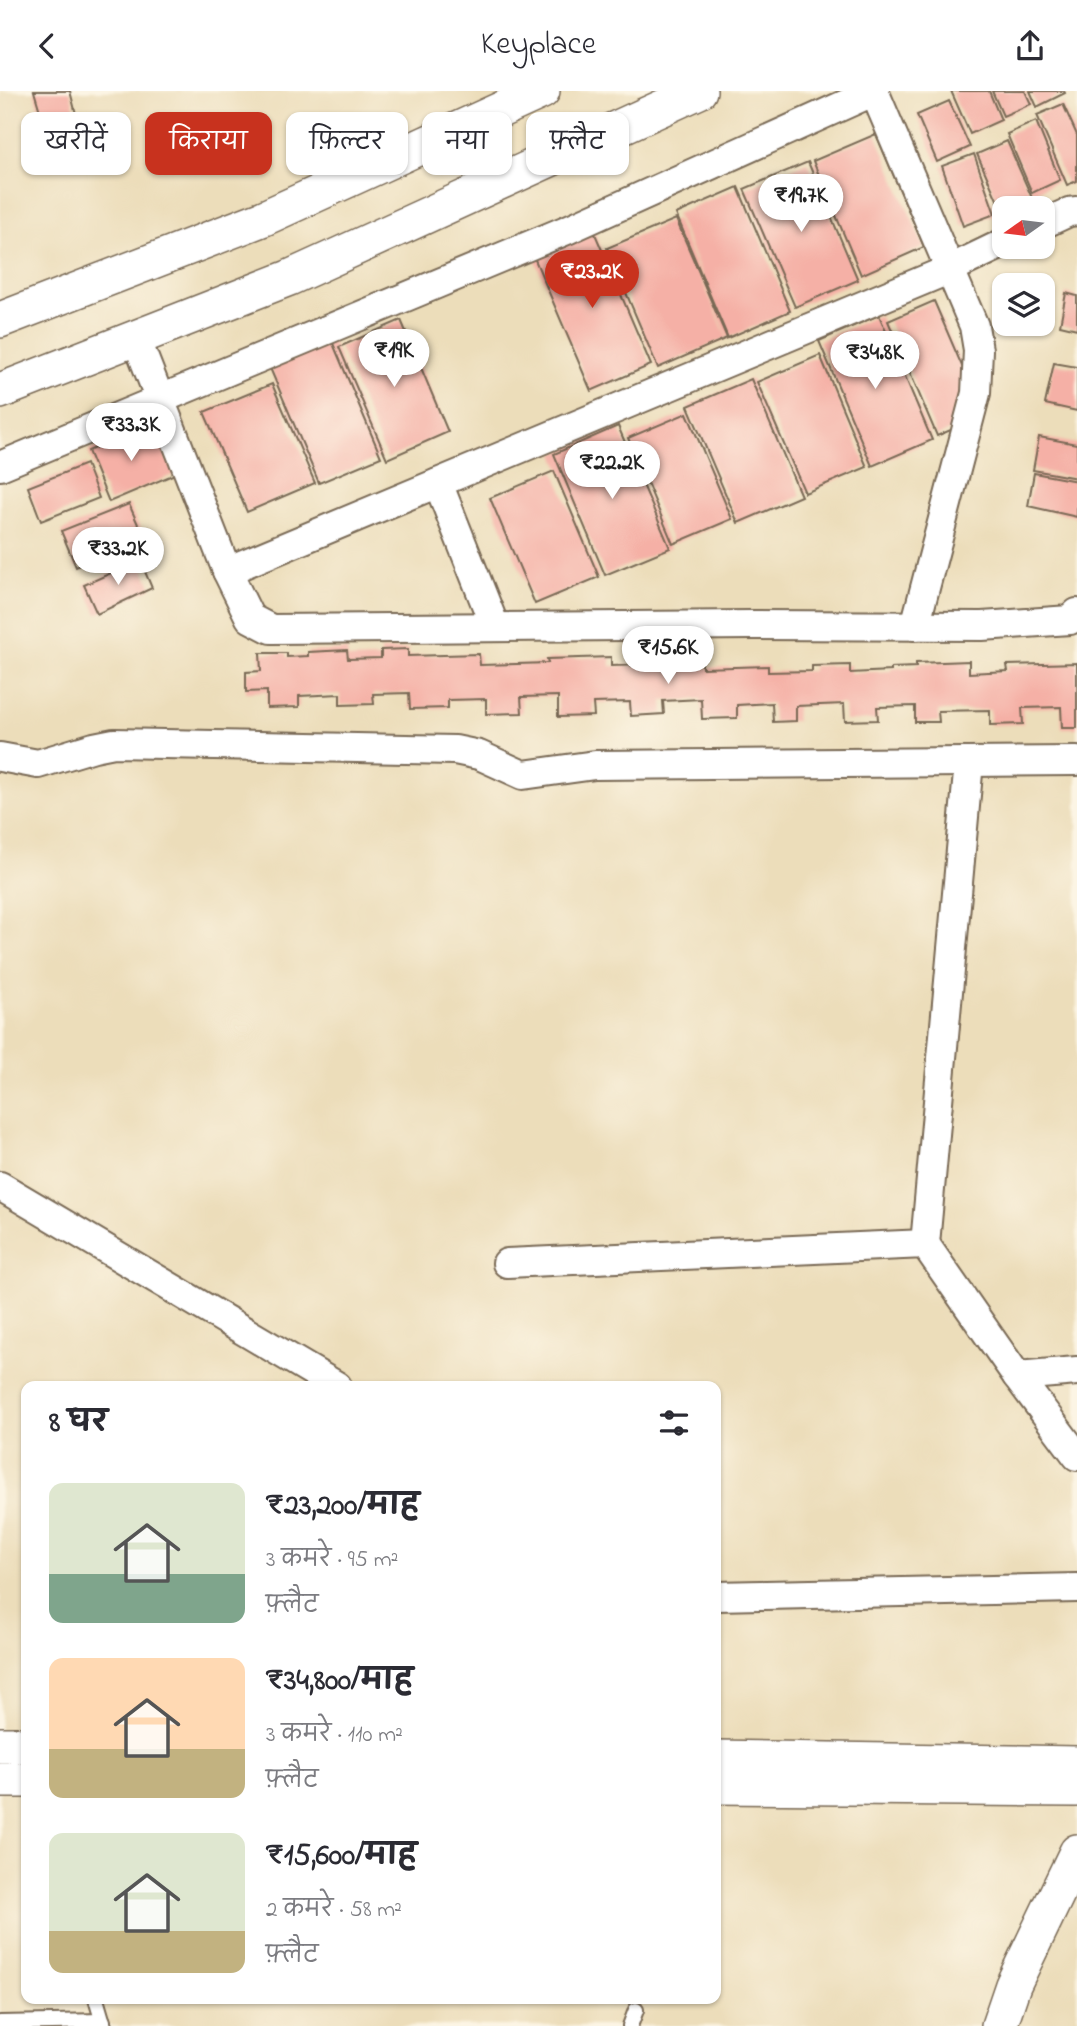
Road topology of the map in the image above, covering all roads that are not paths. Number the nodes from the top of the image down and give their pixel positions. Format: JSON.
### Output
{"nodes":[{"id":1,"x":541,"y":91,"type":"edge"},
{"id":2,"x":699,"y":91,"type":"edge"},
{"id":3,"x":874,"y":91,"type":"edge"},
{"id":4,"x":1077,"y":211,"type":"edge"},
{"id":5,"x":1055,"y":218,"type":"edge"},
{"id":6,"x":992,"y":249,"type":"edge"},
{"id":7,"x":948,"y":270,"type":"junction"},
{"id":8,"x":0,"y":320,"type":"edge"},
{"id":9,"x":136,"y":338,"type":"junction"},
{"id":10,"x":0,"y":391,"type":"edge"},
{"id":11,"x":160,"y":399,"type":"junction"},
{"id":12,"x":0,"y":466,"type":"edge"},
{"id":13,"x":438,"y":483,"type":"junction"},
{"id":14,"x":227,"y":571,"type":"junction"},
{"id":15,"x":1077,"y":613,"type":"edge"},
{"id":16,"x":915,"y":626,"type":"junction"},
{"id":17,"x":495,"y":627,"type":"junction"},
{"id":18,"x":0,"y":757,"type":"edge"},
{"id":19,"x":969,"y":761,"type":"junction"},
{"id":20,"x":1077,"y":761,"type":"edge"},
{"id":21,"x":0,"y":1186,"type":"edge"},
{"id":22,"x":925,"y":1244,"type":"junction"},
{"id":23,"x":507,"y":1263,"type":"dead end"},
{"id":24,"x":1077,"y":1371,"type":"edge"},
{"id":25,"x":1017,"y":1376,"type":"junction"},
{"id":26,"x":329,"y":1381,"type":"edge"},
{"id":27,"x":1077,"y":1456,"type":"edge"},
{"id":28,"x":1077,"y":1588,"type":"edge"},
{"id":29,"x":721,"y":1596,"type":"edge"},
{"id":30,"x":0,"y":1745,"type":"edge"},
{"id":31,"x":21,"y":1745,"type":"edge"},
{"id":32,"x":721,"y":1758,"type":"edge"},
{"id":33,"x":1077,"y":1764,"type":"edge"},
{"id":34,"x":0,"y":1780,"type":"edge"},
{"id":35,"x":21,"y":1780,"type":"edge"},
{"id":36,"x":721,"y":1786,"type":"edge"},
{"id":37,"x":1077,"y":1789,"type":"edge"},
{"id":38,"x":1077,"y":1852,"type":"edge"},
{"id":39,"x":1068,"y":1894,"type":"edge"},
{"id":40,"x":98,"y":2004,"type":"edge"},
{"id":41,"x":636,"y":2010,"type":"dead end"},
{"id":42,"x":0,"y":2023,"type":"edge"},
{"id":43,"x":104,"y":2024,"type":"edge"},
{"id":44,"x":630,"y":2026,"type":"edge"},
{"id":45,"x":999,"y":2026,"type":"edge"}],
"edges":[{"from":1,"to":8,"type":"street"},
{"from":2,"to":9,"type":"street"},
{"from":3,"to":7,"type":"street"},
{"from":3,"to":11,"type":"street"},
{"from":4,"to":5,"type":"street"},
{"from":6,"to":7,"type":"street"},
{"from":7,"to":13,"type":"street"},
{"from":7,"to":16,"type":"street"},
{"from":9,"to":10,"type":"street"},
{"from":9,"to":11,"type":"street"},
{"from":11,"to":12,"type":"street"},
{"from":11,"to":14,"type":"street"},
{"from":13,"to":14,"type":"street"},
{"from":13,"to":17,"type":"street"},
{"from":14,"to":17,"type":"street"},
{"from":15,"to":16,"type":"street"},
{"from":16,"to":17,"type":"street"},
{"from":18,"to":19,"type":"street"},
{"from":19,"to":20,"type":"street"},
{"from":19,"to":22,"type":"street"},
{"from":21,"to":26,"type":"street"},
{"from":22,"to":23,"type":"street"},
{"from":22,"to":25,"type":"street"},
{"from":24,"to":25,"type":"street"},
{"from":25,"to":27,"type":"street"},
{"from":28,"to":29,"type":"street"},
{"from":30,"to":31,"type":"street"},
{"from":32,"to":33,"type":"street"},
{"from":34,"to":35,"type":"street"},
{"from":36,"to":37,"type":"street"},
{"from":38,"to":39,"type":"street"},
{"from":39,"to":45,"type":"street"},
{"from":40,"to":43,"type":"lane"},
{"from":41,"to":44,"type":"lane"},
{"from":42,"to":43,"type":"lane"}]}
